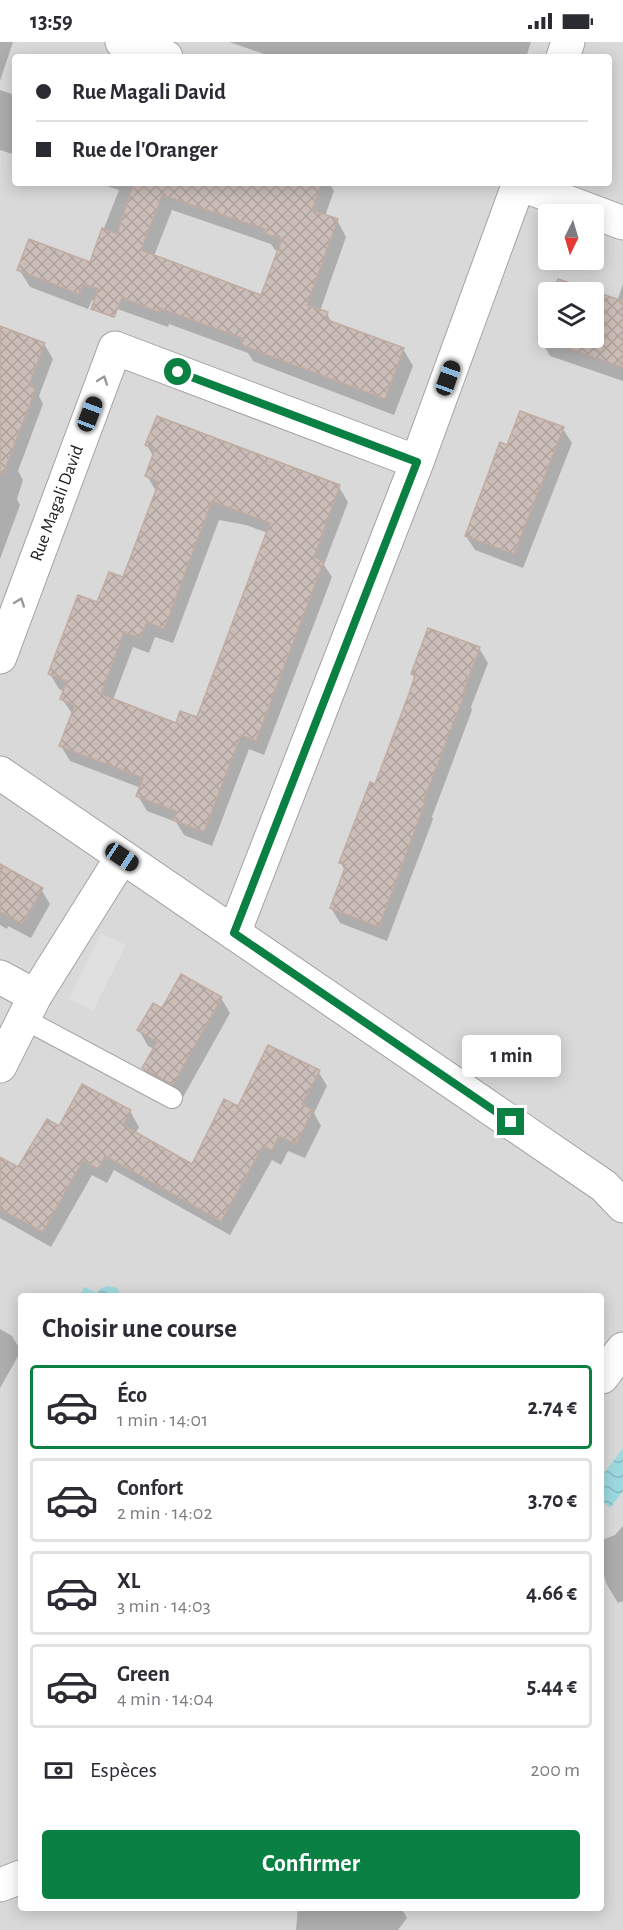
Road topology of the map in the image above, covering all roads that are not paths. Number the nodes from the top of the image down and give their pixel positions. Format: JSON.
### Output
{"nodes":[{"id":1,"x":122,"y":42,"type":"edge"},
{"id":2,"x":157,"y":54,"type":"edge"},
{"id":3,"x":518,"y":186,"type":"edge"},
{"id":4,"x":527,"y":186,"type":"edge"},
{"id":5,"x":623,"y":223,"type":"edge"},
{"id":6,"x":417,"y":462,"type":"junction"},
{"id":7,"x":0,"y":657,"type":"edge"},
{"id":8,"x":0,"y":773,"type":"edge"},
{"id":9,"x":122,"y":857,"type":"junction"},
{"id":10,"x":234,"y":933,"type":"junction"},
{"id":11,"x":0,"y":977,"type":"edge"},
{"id":12,"x":29,"y":1008,"type":"junction"},
{"id":13,"x":0,"y":1066,"type":"edge"},
{"id":14,"x":172,"y":1098,"type":"dead end"},
{"id":15,"x":623,"y":1206,"type":"edge"},
{"id":16,"x":623,"y":1349,"type":"edge"},
{"id":17,"x":604,"y":1374,"type":"edge"},
{"id":18,"x":18,"y":1878,"type":"edge"},
{"id":19,"x":0,"y":1885,"type":"edge"}],
"edges":[{"from":1,"to":2,"type":"street"},
{"from":3,"to":6,"type":"street"},
{"from":4,"to":5,"type":"street"},
{"from":7,"to":6,"type":"street","name":"Rue Magali David","one_way":true},
{"from":6,"to":10,"type":"street"},
{"from":8,"to":9,"type":"street"},
{"from":9,"to":10,"type":"street"},
{"from":9,"to":12,"type":"street"},
{"from":10,"to":15,"type":"street"},
{"from":11,"to":12,"type":"street"},
{"from":12,"to":13,"type":"street"},
{"from":12,"to":14,"type":"lane"},
{"from":16,"to":17,"type":"street"},
{"from":18,"to":19,"type":"street"}]}
